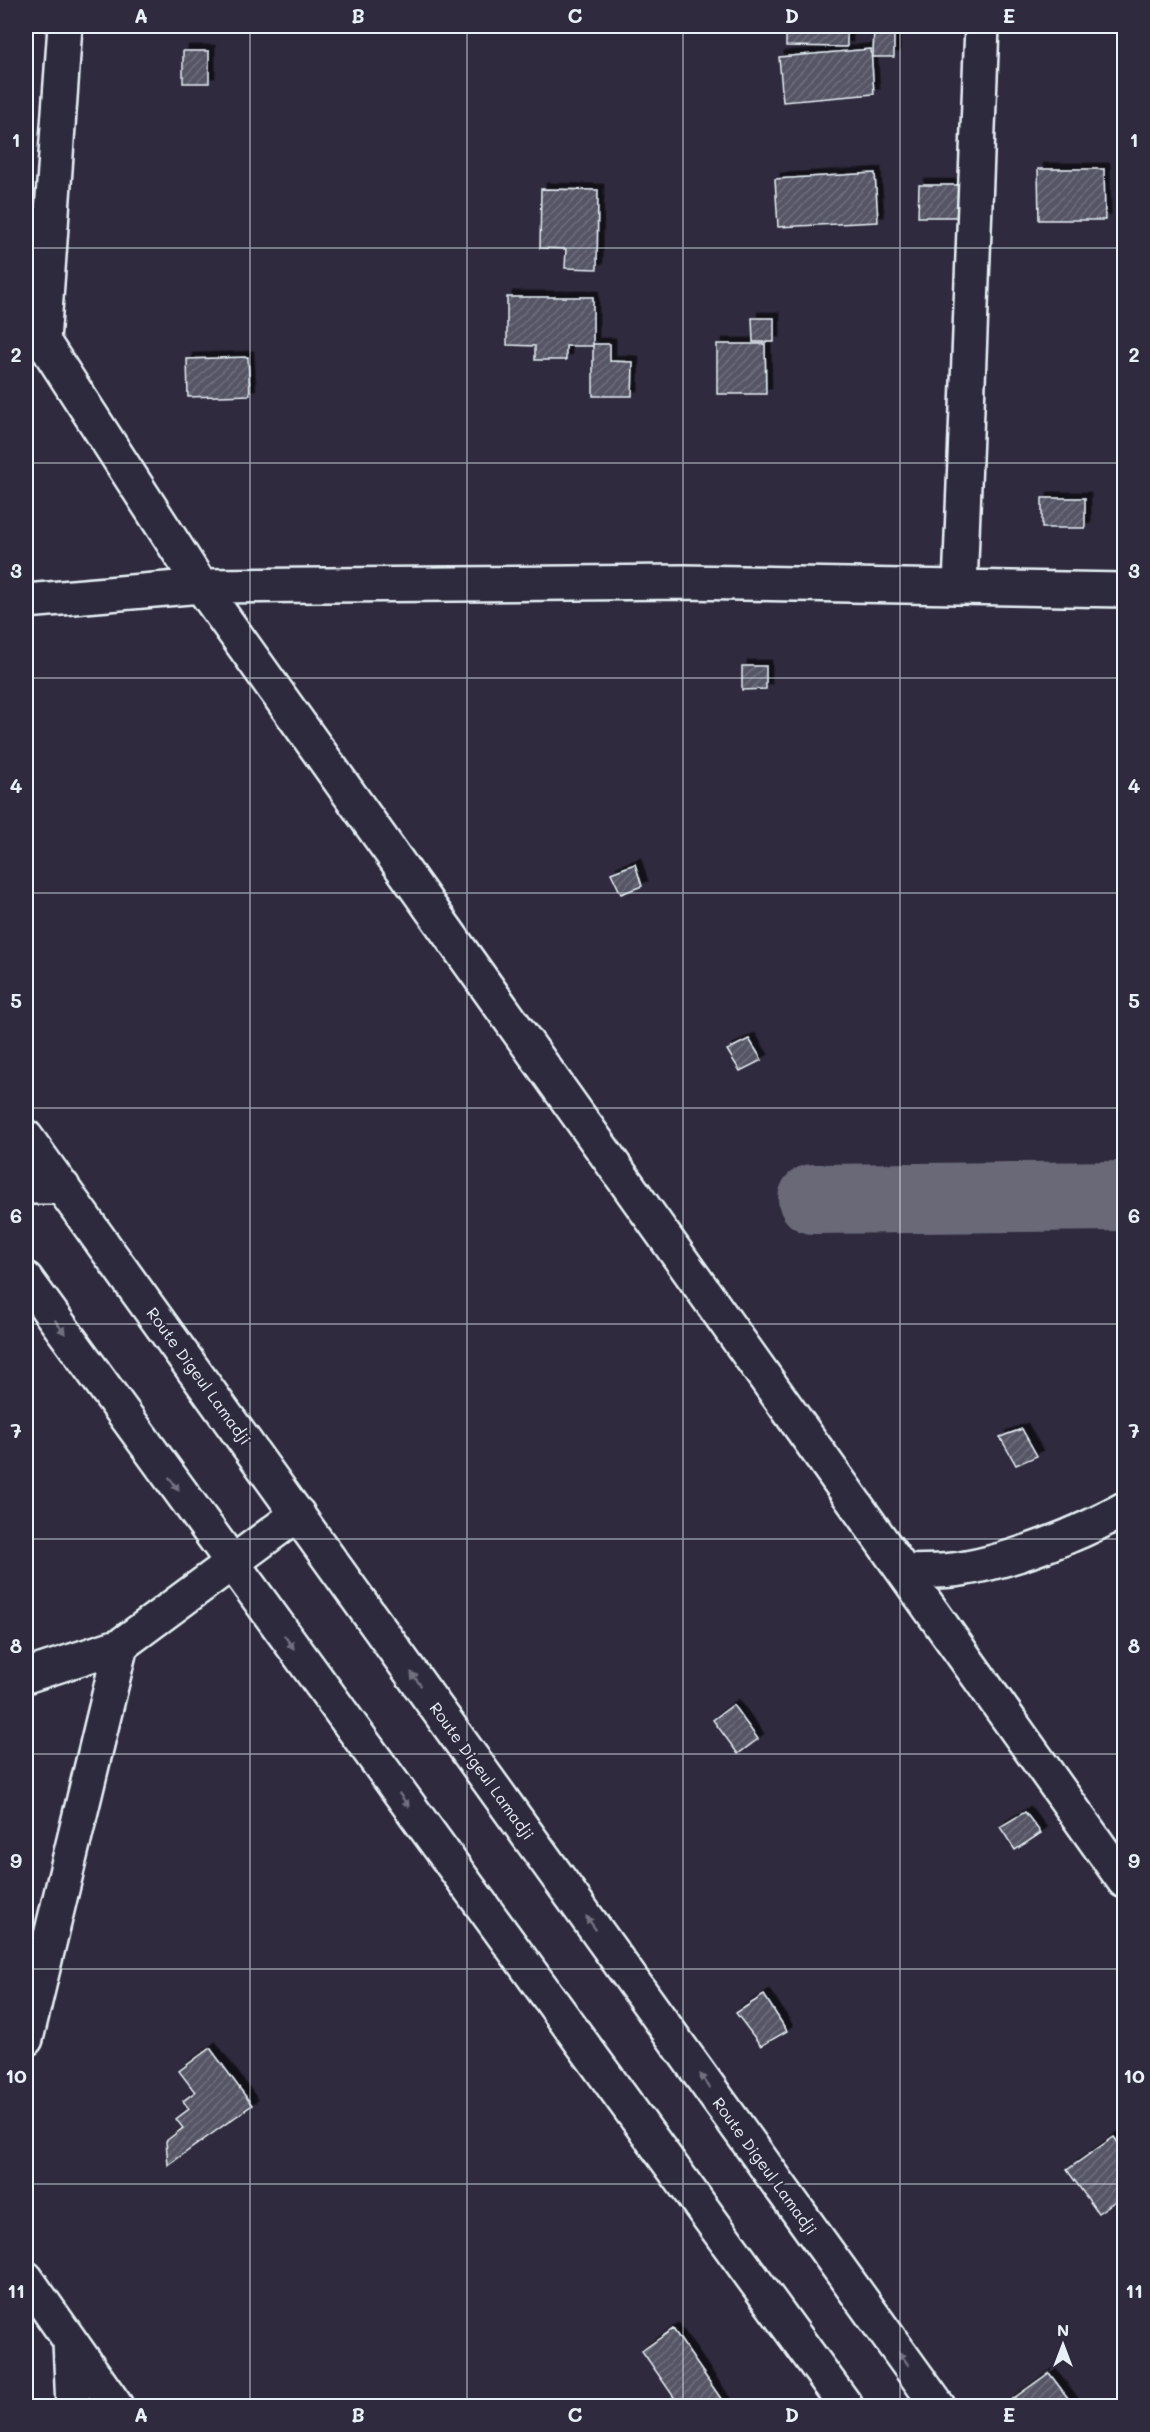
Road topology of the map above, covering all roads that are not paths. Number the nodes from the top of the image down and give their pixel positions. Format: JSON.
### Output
{"nodes":[{"id":1,"x":65,"y":26,"type":"edge"},
{"id":2,"x":982,"y":26,"type":"edge"},
{"id":3,"x":34,"y":330,"type":"edge"},
{"id":4,"x":201,"y":586,"type":"junction"},
{"id":5,"x":960,"y":587,"type":"junction"},
{"id":6,"x":1125,"y":590,"type":"edge"},
{"id":7,"x":26,"y":601,"type":"edge"},
{"id":8,"x":26,"y":1137,"type":"edge"},
{"id":9,"x":26,"y":1187,"type":"edge"},
{"id":10,"x":63,"y":1187,"type":"junction"},
{"id":11,"x":26,"y":1279,"type":"edge"},
{"id":12,"x":1125,"y":1509,"type":"edge"},
{"id":13,"x":298,"y":1514,"type":"junction"},
{"id":14,"x":232,"y":1563,"type":"junction"},
{"id":15,"x":906,"y":1572,"type":"junction"},
{"id":16,"x":121,"y":1645,"type":"junction"},
{"id":17,"x":26,"y":1676,"type":"edge"},
{"id":18,"x":1119,"y":1865,"type":"edge"},
{"id":19,"x":26,"y":2039,"type":"edge"},
{"id":20,"x":26,"y":2278,"type":"edge"},
{"id":21,"x":70,"y":2342,"type":"junction"},
{"id":22,"x":73,"y":2406,"type":"edge"},
{"id":23,"x":116,"y":2406,"type":"edge"},
{"id":24,"x":846,"y":2406,"type":"edge"},
{"id":25,"x":938,"y":2406,"type":"edge"}],
"edges":[{"from":1,"to":3,"type":"street"},
{"from":2,"to":5,"type":"street"},
{"from":3,"to":4,"type":"street"},
{"from":4,"to":5,"type":"street"},
{"from":4,"to":7,"type":"street"},
{"from":4,"to":15,"type":"street"},
{"from":5,"to":6,"type":"street"},
{"from":8,"to":10,"type":"street","name":"Route Digeul Lamadji"},
{"from":9,"to":10,"type":"street"},
{"from":10,"to":13,"type":"street","name":"Route Digeul Lamadji"},
{"from":11,"to":14,"type":"street","one_way":true},
{"from":12,"to":15,"type":"street"},
{"from":13,"to":14,"type":"street"},
{"from":25,"to":13,"type":"street","name":"Route Digeul Lamadji","one_way":true},
{"from":14,"to":16,"type":"street"},
{"from":14,"to":24,"type":"street","one_way":true},
{"from":15,"to":18,"type":"street"},
{"from":16,"to":17,"type":"street"},
{"from":16,"to":19,"type":"street"},
{"from":20,"to":21,"type":"street"},
{"from":21,"to":22,"type":"street"},
{"from":21,"to":23,"type":"street"}]}
